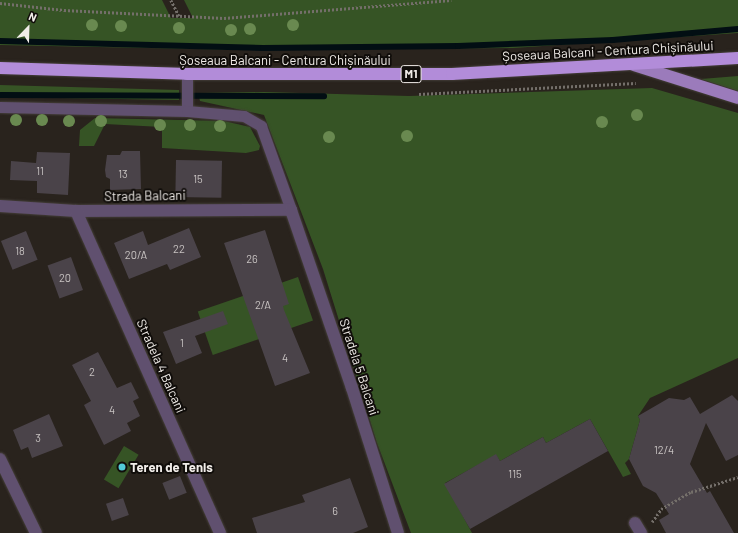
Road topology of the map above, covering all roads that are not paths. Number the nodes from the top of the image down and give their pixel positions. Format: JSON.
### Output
{"nodes":[{"id":1,"x":738,"y":58,"type":"edge"},
{"id":2,"x":634,"y":65,"type":"junction"},
{"id":3,"x":0,"y":68,"type":"edge"},
{"id":4,"x":186,"y":74,"type":"junction"},
{"id":5,"x":738,"y":98,"type":"edge"},
{"id":6,"x":187,"y":106,"type":"junction"},
{"id":7,"x":0,"y":107,"type":"edge"},
{"id":8,"x":0,"y":206,"type":"edge"},
{"id":9,"x":291,"y":210,"type":"junction"},
{"id":10,"x":76,"y":211,"type":"junction"},
{"id":11,"x":0,"y":459,"type":"edge"},
{"id":12,"x":36,"y":533,"type":"edge"},
{"id":13,"x":220,"y":533,"type":"edge"},
{"id":14,"x":398,"y":533,"type":"edge"}],
"edges":[{"from":1,"to":2,"type":"highway","name":"Șoseaua Balcani - Centura Chișinăului","number":"M1"},
{"from":2,"to":4,"type":"highway","name":"Șoseaua Balcani - Centura Chișinăului","number":"M1"},
{"from":2,"to":5,"type":"main road"},
{"from":3,"to":4,"type":"highway","name":"Șoseaua Balcani - Centura Chișinăului","number":"M1"},
{"from":4,"to":6,"type":"lane"},
{"from":6,"to":7,"type":"lane"},
{"from":6,"to":9,"type":"lane"},
{"from":8,"to":10,"type":"street","name":"Strada Balcani"},
{"from":9,"to":10,"type":"street","name":"Strada Balcani"},
{"from":9,"to":14,"type":"street","name":"Stradela 5 Balcani"},
{"from":10,"to":13,"type":"street","name":"Stradela 4 Balcani"},
{"from":11,"to":12,"type":"street"}]}
